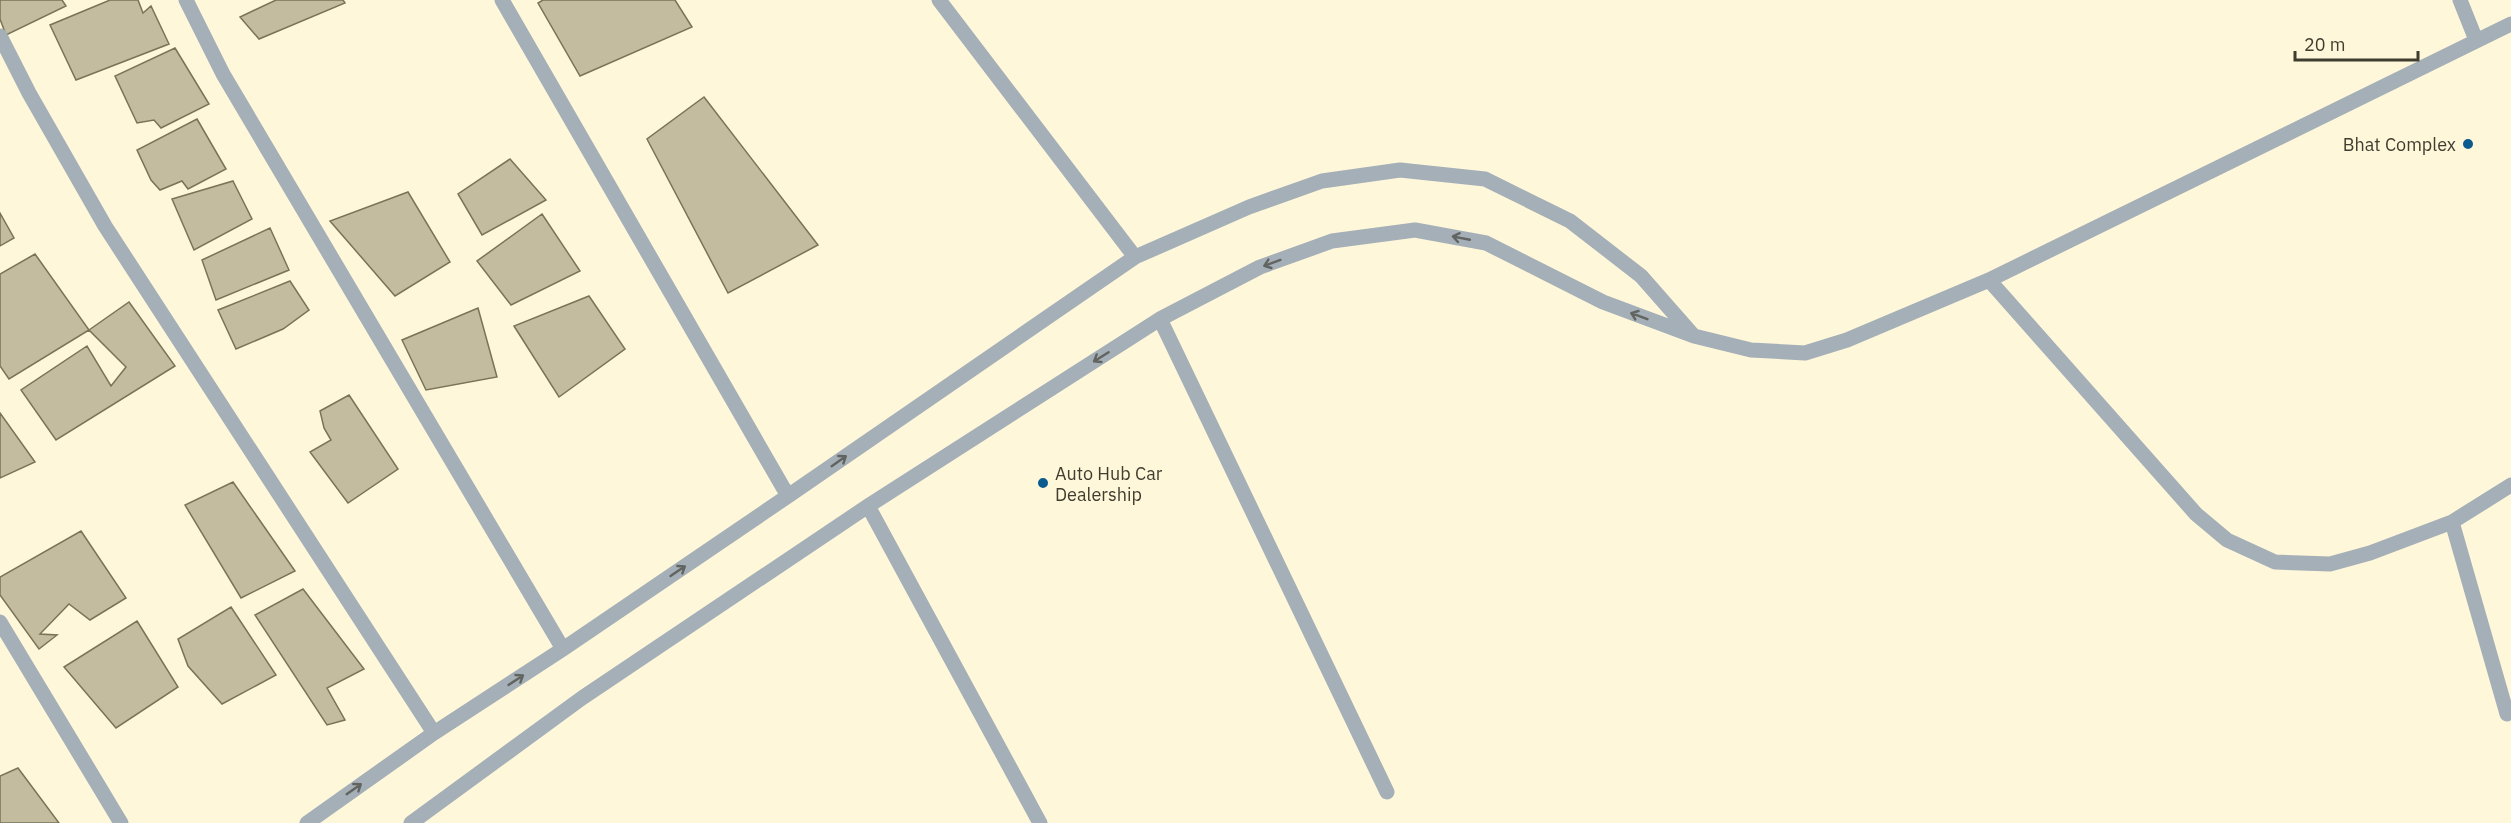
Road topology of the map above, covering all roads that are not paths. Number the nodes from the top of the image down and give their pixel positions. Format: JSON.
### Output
{"nodes":[{"id":1,"x":186,"y":0,"type":"edge"},
{"id":2,"x":502,"y":0,"type":"edge"},
{"id":3,"x":939,"y":0,"type":"edge"},
{"id":4,"x":2460,"y":0,"type":"edge"},
{"id":5,"x":2511,"y":24,"type":"edge"},
{"id":6,"x":0,"y":36,"type":"edge"},
{"id":7,"x":2476,"y":40,"type":"junction"},
{"id":8,"x":1135,"y":257,"type":"junction"},
{"id":9,"x":1989,"y":280,"type":"junction"},
{"id":10,"x":1160,"y":319,"type":"junction"},
{"id":11,"x":1694,"y":336,"type":"junction"},
{"id":12,"x":2511,"y":485,"type":"edge"},
{"id":13,"x":788,"y":496,"type":"junction"},
{"id":14,"x":868,"y":506,"type":"junction"},
{"id":15,"x":2452,"y":522,"type":"junction"},
{"id":16,"x":0,"y":622,"type":"edge"},
{"id":17,"x":563,"y":649,"type":"junction"},
{"id":18,"x":2507,"y":714,"type":"dead end"},
{"id":19,"x":434,"y":733,"type":"junction"},
{"id":20,"x":1387,"y":792,"type":"dead end"},
{"id":21,"x":121,"y":823,"type":"edge"},
{"id":22,"x":306,"y":823,"type":"edge"},
{"id":23,"x":411,"y":823,"type":"edge"},
{"id":24,"x":1040,"y":823,"type":"edge"}],
"edges":[{"from":1,"to":17,"type":"street"},
{"from":2,"to":13,"type":"street"},
{"from":3,"to":8,"type":"street"},
{"from":4,"to":7,"type":"street"},
{"from":5,"to":7,"type":"street"},
{"from":6,"to":19,"type":"street"},
{"from":7,"to":9,"type":"street"},
{"from":8,"to":11,"type":"street"},
{"from":13,"to":8,"type":"street","one_way":true},
{"from":9,"to":11,"type":"street"},
{"from":9,"to":15,"type":"street"},
{"from":11,"to":10,"type":"street","one_way":true},
{"from":10,"to":14,"type":"street","one_way":true},
{"from":10,"to":20,"type":"street"},
{"from":12,"to":15,"type":"street"},
{"from":17,"to":13,"type":"street","one_way":true},
{"from":14,"to":23,"type":"street"},
{"from":14,"to":24,"type":"street"},
{"from":15,"to":18,"type":"street"},
{"from":16,"to":21,"type":"street"},
{"from":19,"to":17,"type":"street","one_way":true},
{"from":22,"to":19,"type":"street","one_way":true}]}
